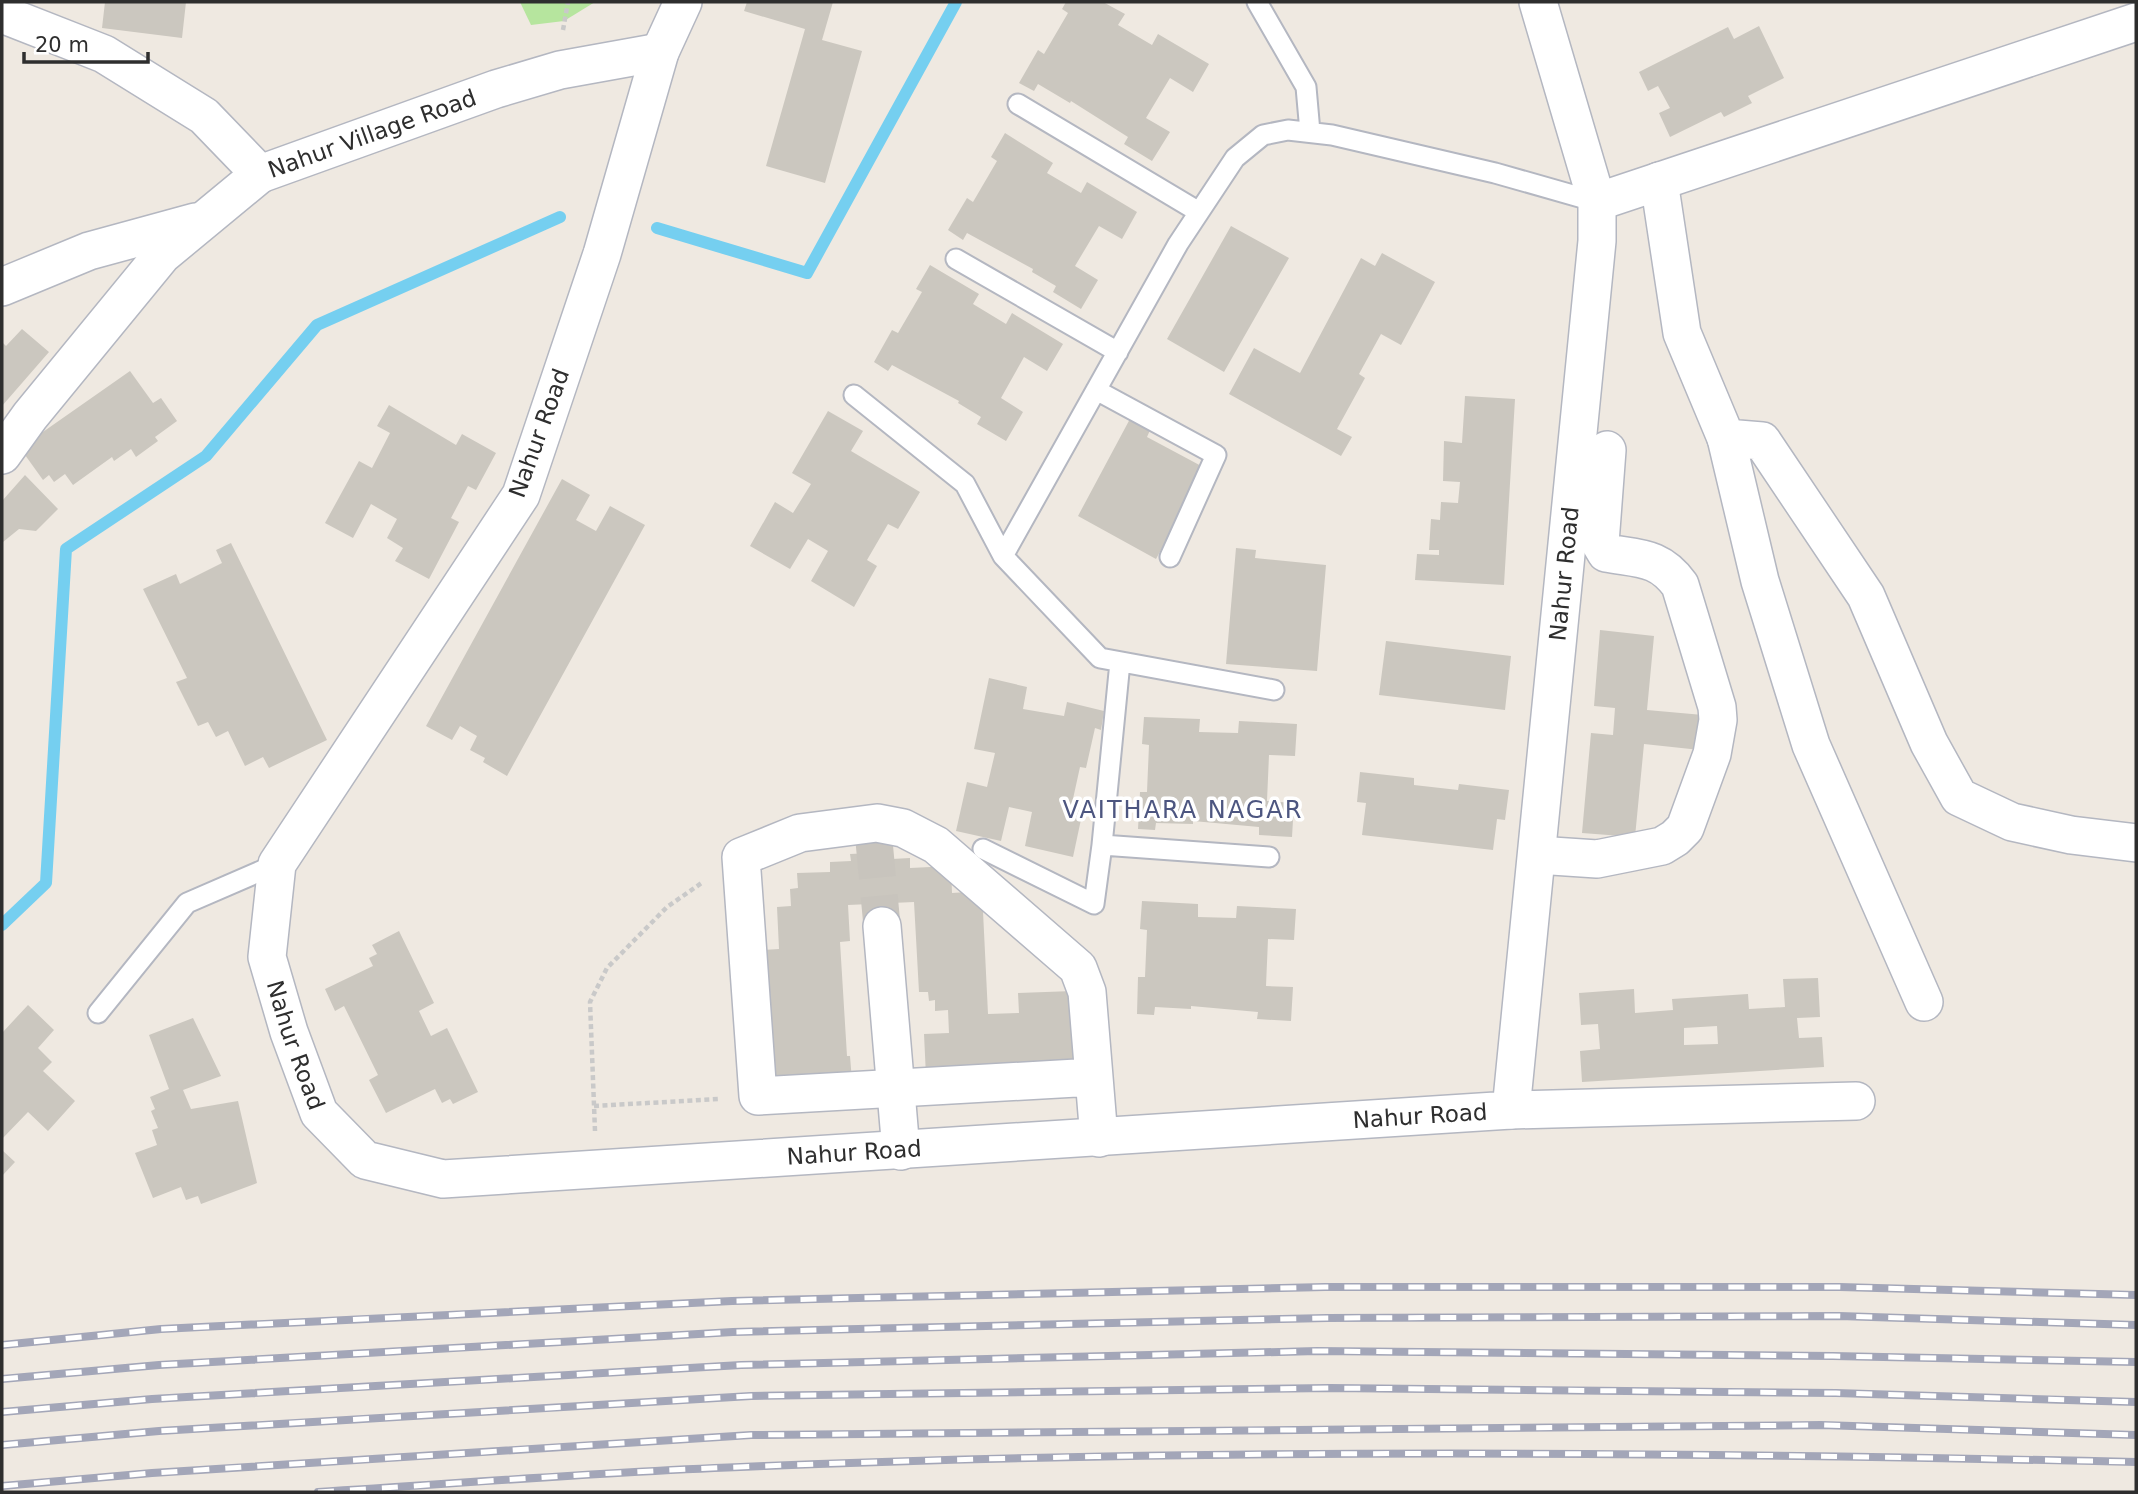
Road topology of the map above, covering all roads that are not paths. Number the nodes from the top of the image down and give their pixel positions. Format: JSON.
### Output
{"nodes":[{"id":1,"x":683,"y":2,"type":"edge"},
{"id":2,"x":1257,"y":2,"type":"edge"},
{"id":3,"x":1538,"y":2,"type":"edge"},
{"id":4,"x":2,"y":15,"type":"edge"},
{"id":5,"x":2136,"y":22,"type":"edge"},
{"id":6,"x":660,"y":52,"type":"junction"},
{"id":7,"x":1018,"y":104,"type":"dead end"},
{"id":8,"x":1310,"y":132,"type":"junction"},
{"id":9,"x":260,"y":174,"type":"junction"},
{"id":10,"x":1659,"y":181,"type":"junction"},
{"id":11,"x":1597,"y":202,"type":"junction"},
{"id":12,"x":1199,"y":212,"type":"junction"},
{"id":13,"x":206,"y":219,"type":"junction"},
{"id":14,"x":956,"y":259,"type":"dead end"},
{"id":15,"x":2,"y":287,"type":"edge"},
{"id":16,"x":1118,"y":352,"type":"junction"},
{"id":17,"x":1096,"y":390,"type":"junction"},
{"id":18,"x":854,"y":395,"type":"dead end"},
{"id":19,"x":1726,"y":438,"type":"junction"},
{"id":20,"x":1607,"y":450,"type":"dead end"},
{"id":21,"x":2,"y":455,"type":"edge"},
{"id":22,"x":1588,"y":493,"type":"junction"},
{"id":23,"x":1003,"y":556,"type":"junction"},
{"id":24,"x":1170,"y":556,"type":"dead end"},
{"id":25,"x":1120,"y":662,"type":"junction"},
{"id":26,"x":1274,"y":690,"type":"dead end"},
{"id":27,"x":2136,"y":843,"type":"edge"},
{"id":28,"x":1102,"y":845,"type":"junction"},
{"id":29,"x":983,"y":849,"type":"dead end"},
{"id":30,"x":1537,"y":855,"type":"junction"},
{"id":31,"x":1269,"y":857,"type":"dead end"},
{"id":32,"x":277,"y":863,"type":"junction"},
{"id":33,"x":883,"y":926,"type":"tunnel mouth"},
{"id":34,"x":1924,"y":1002,"type":"dead end"},
{"id":35,"x":98,"y":1013,"type":"dead end"},
{"id":36,"x":1094,"y":1077,"type":"junction"},
{"id":37,"x":897,"y":1088,"type":"junction"},
{"id":38,"x":1856,"y":1101,"type":"dead end"},
{"id":39,"x":1511,"y":1110,"type":"junction"},
{"id":40,"x":1099,"y":1138,"type":"junction"},
{"id":41,"x":901,"y":1151,"type":"junction"}],
"edges":[{"from":1,"to":6,"type":"street","name":"Nahur Road"},
{"from":2,"to":8,"type":"lane"},
{"from":3,"to":11,"type":"street","name":"Nahur Road"},
{"from":4,"to":9,"type":"street","name":"Nahur Village Road"},
{"from":5,"to":10,"type":"street"},
{"from":6,"to":9,"type":"street","name":"Nahur Village Road"},
{"from":6,"to":32,"type":"street","name":"Nahur Road"},
{"from":7,"to":12,"type":"lane"},
{"from":8,"to":11,"type":"lane"},
{"from":8,"to":12,"type":"lane"},
{"from":9,"to":13,"type":"street"},
{"from":10,"to":11,"type":"street"},
{"from":10,"to":19,"type":"street"},
{"from":11,"to":22,"type":"street","name":"Nahur Road"},
{"from":12,"to":16,"type":"lane"},
{"from":13,"to":15,"type":"street"},
{"from":13,"to":21,"type":"street"},
{"from":14,"to":16,"type":"lane"},
{"from":16,"to":17,"type":"lane"},
{"from":17,"to":23,"type":"lane"},
{"from":17,"to":24,"type":"lane"},
{"from":18,"to":23,"type":"lane"},
{"from":19,"to":27,"type":"street"},
{"from":19,"to":34,"type":"street"},
{"from":20,"to":22,"type":"street"},
{"from":22,"to":30,"type":"street","name":"Nahur Road"},
{"from":22,"to":30,"type":"street"},
{"from":23,"to":25,"type":"lane"},
{"from":25,"to":26,"type":"lane"},
{"from":25,"to":28,"type":"lane"},
{"from":28,"to":29,"type":"lane"},
{"from":28,"to":31,"type":"lane"},
{"from":30,"to":39,"type":"street","name":"Nahur Road"},
{"from":32,"to":35,"type":"lane"},
{"from":32,"to":41,"type":"street","name":"Nahur Road"},
{"from":33,"to":37,"type":"street"},
{"from":36,"to":37,"type":"street"},
{"from":36,"to":37,"type":"street"},
{"from":36,"to":40,"type":"street"},
{"from":37,"to":41,"type":"street"},
{"from":38,"to":39,"type":"street"},
{"from":39,"to":40,"type":"street","name":"Nahur Road"},
{"from":40,"to":41,"type":"street","name":"Nahur Road"}]}
